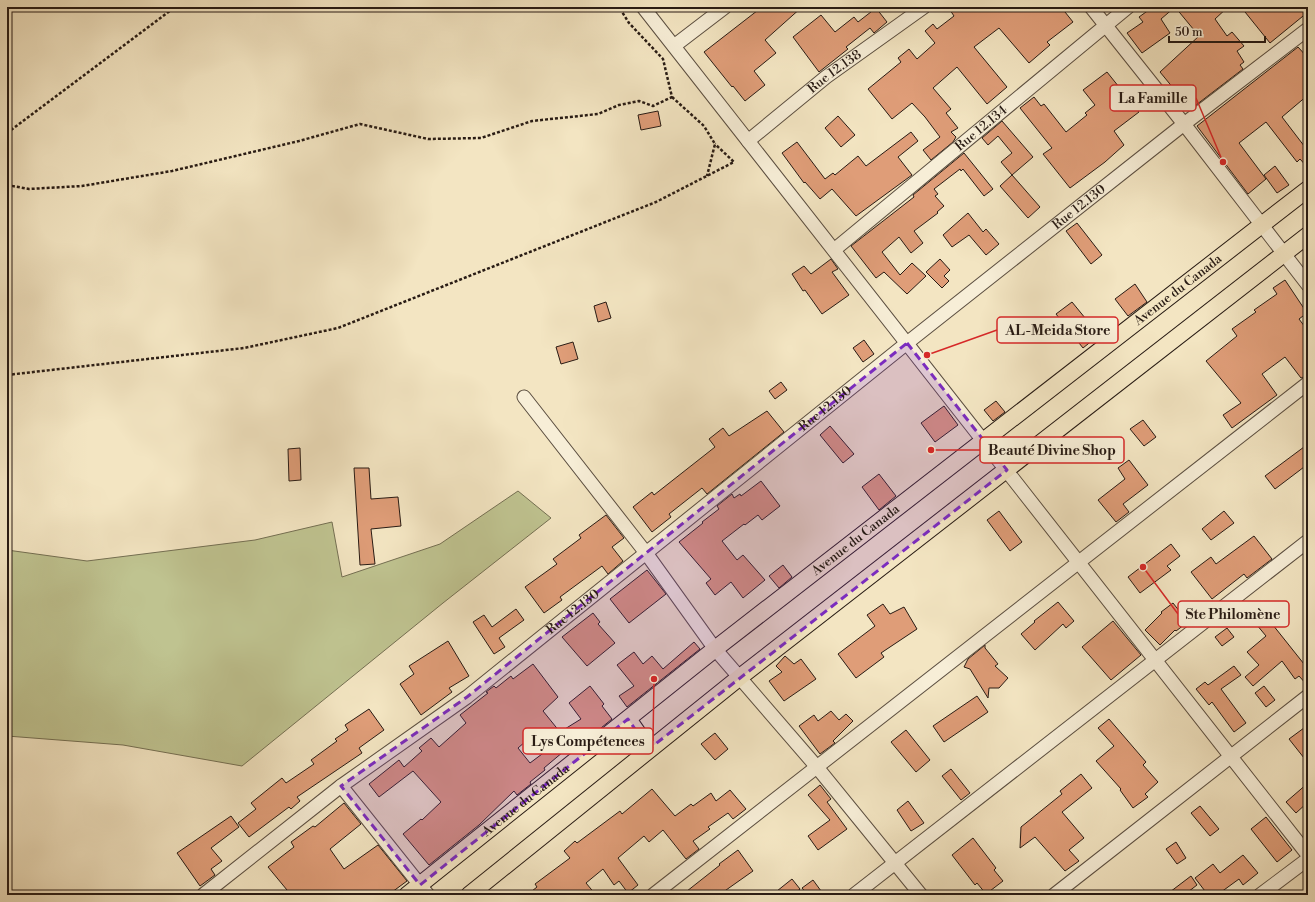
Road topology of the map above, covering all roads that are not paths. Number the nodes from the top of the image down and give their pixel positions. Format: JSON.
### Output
{"nodes":[{"id":1,"x":643,"y":7,"type":"edge"},
{"id":2,"x":725,"y":7,"type":"edge"},
{"id":3,"x":924,"y":7,"type":"edge"},
{"id":4,"x":1091,"y":7,"type":"edge"},
{"id":5,"x":1128,"y":7,"type":"edge"},
{"id":6,"x":1106,"y":24,"type":"junction"},
{"id":7,"x":1308,"y":29,"type":"edge"},
{"id":8,"x":674,"y":46,"type":"junction"},
{"id":9,"x":1184,"y":124,"type":"junction"},
{"id":10,"x":748,"y":141,"type":"junction"},
{"id":11,"x":1308,"y":189,"type":"edge"},
{"id":12,"x":1262,"y":225,"type":"junction"},
{"id":13,"x":1308,"y":235,"type":"edge"},
{"id":14,"x":834,"y":250,"type":"junction"},
{"id":15,"x":1284,"y":254,"type":"junction"},
{"id":16,"x":1308,"y":285,"type":"edge"},
{"id":17,"x":907,"y":343,"type":"junction"},
{"id":18,"x":1308,"y":383,"type":"edge"},
{"id":19,"x":524,"y":397,"type":"dead end"},
{"id":20,"x":984,"y":442,"type":"junction"},
{"id":21,"x":1007,"y":470,"type":"junction"},
{"id":22,"x":1308,"y":541,"type":"edge"},
{"id":23,"x":646,"y":553,"type":"junction"},
{"id":24,"x":1079,"y":562,"type":"junction"},
{"id":25,"x":715,"y":650,"type":"junction"},
{"id":26,"x":1156,"y":661,"type":"junction"},
{"id":27,"x":740,"y":677,"type":"junction"},
{"id":28,"x":1308,"y":696,"type":"edge"},
{"id":29,"x":628,"y":719,"type":"junction"},
{"id":30,"x":650,"y":749,"type":"junction"},
{"id":31,"x":1231,"y":756,"type":"junction"},
{"id":32,"x":816,"y":766,"type":"junction"},
{"id":33,"x":341,"y":786,"type":"junction"},
{"id":34,"x":1308,"y":855,"type":"edge"},
{"id":35,"x":1308,"y":858,"type":"edge"},
{"id":36,"x":894,"y":863,"type":"junction"},
{"id":37,"x":424,"y":890,"type":"edge"},
{"id":38,"x":204,"y":895,"type":"edge"},
{"id":39,"x":407,"y":895,"type":"edge"},
{"id":40,"x":469,"y":895,"type":"edge"},
{"id":41,"x":653,"y":895,"type":"edge"},
{"id":42,"x":854,"y":895,"type":"edge"},
{"id":43,"x":921,"y":895,"type":"edge"},
{"id":44,"x":1054,"y":895,"type":"edge"},
{"id":45,"x":1260,"y":895,"type":"edge"}],
"edges":[{"from":1,"to":8,"type":"street"},
{"from":2,"to":8,"type":"street"},
{"from":3,"to":10,"type":"street","name":"Rue 12.138"},
{"from":4,"to":6,"type":"street"},
{"from":5,"to":6,"type":"street","name":"Rue 12.134"},
{"from":6,"to":9,"type":"street"},
{"from":6,"to":14,"type":"street","name":"Rue 12.134"},
{"from":7,"to":9,"type":"street","name":"Rue 12.130"},
{"from":8,"to":10,"type":"street"},
{"from":9,"to":12,"type":"street"},
{"from":9,"to":17,"type":"street","name":"Rue 12.130"},
{"from":10,"to":14,"type":"street"},
{"from":11,"to":12,"type":"main road","name":"Avenue du Canada"},
{"from":12,"to":15,"type":"street"},
{"from":12,"to":20,"type":"main road","name":"Avenue du Canada"},
{"from":13,"to":15,"type":"main road"},
{"from":14,"to":17,"type":"street"},
{"from":15,"to":16,"type":"street"},
{"from":15,"to":21,"type":"main road"},
{"from":17,"to":20,"type":"street"},
{"from":17,"to":23,"type":"street","name":"Rue 12.130"},
{"from":18,"to":24,"type":"street"},
{"from":19,"to":23,"type":"street"},
{"from":20,"to":21,"type":"street"},
{"from":20,"to":25,"type":"main road","name":"Avenue du Canada"},
{"from":21,"to":24,"type":"street"},
{"from":21,"to":27,"type":"main road"},
{"from":22,"to":26,"type":"street"},
{"from":23,"to":25,"type":"street"},
{"from":23,"to":33,"type":"street","name":"Rue 12.130"},
{"from":24,"to":26,"type":"street"},
{"from":24,"to":32,"type":"street"},
{"from":25,"to":27,"type":"street"},
{"from":25,"to":29,"type":"main road","name":"Avenue du Canada"},
{"from":26,"to":31,"type":"street"},
{"from":26,"to":36,"type":"street"},
{"from":27,"to":30,"type":"main road"},
{"from":27,"to":32,"type":"street"},
{"from":28,"to":31,"type":"street"},
{"from":29,"to":30,"type":"main road"},
{"from":29,"to":37,"type":"main road","name":"Avenue du Canada"},
{"from":30,"to":40,"type":"main road"},
{"from":31,"to":34,"type":"street"},
{"from":31,"to":44,"type":"street"},
{"from":32,"to":36,"type":"street"},
{"from":32,"to":41,"type":"street"},
{"from":33,"to":37,"type":"street"},
{"from":33,"to":38,"type":"street","name":"Rue 12.130"},
{"from":35,"to":45,"type":"street"},
{"from":36,"to":42,"type":"street"},
{"from":36,"to":43,"type":"street"},
{"from":37,"to":39,"type":"main road","name":"Avenue du Canada"}]}
